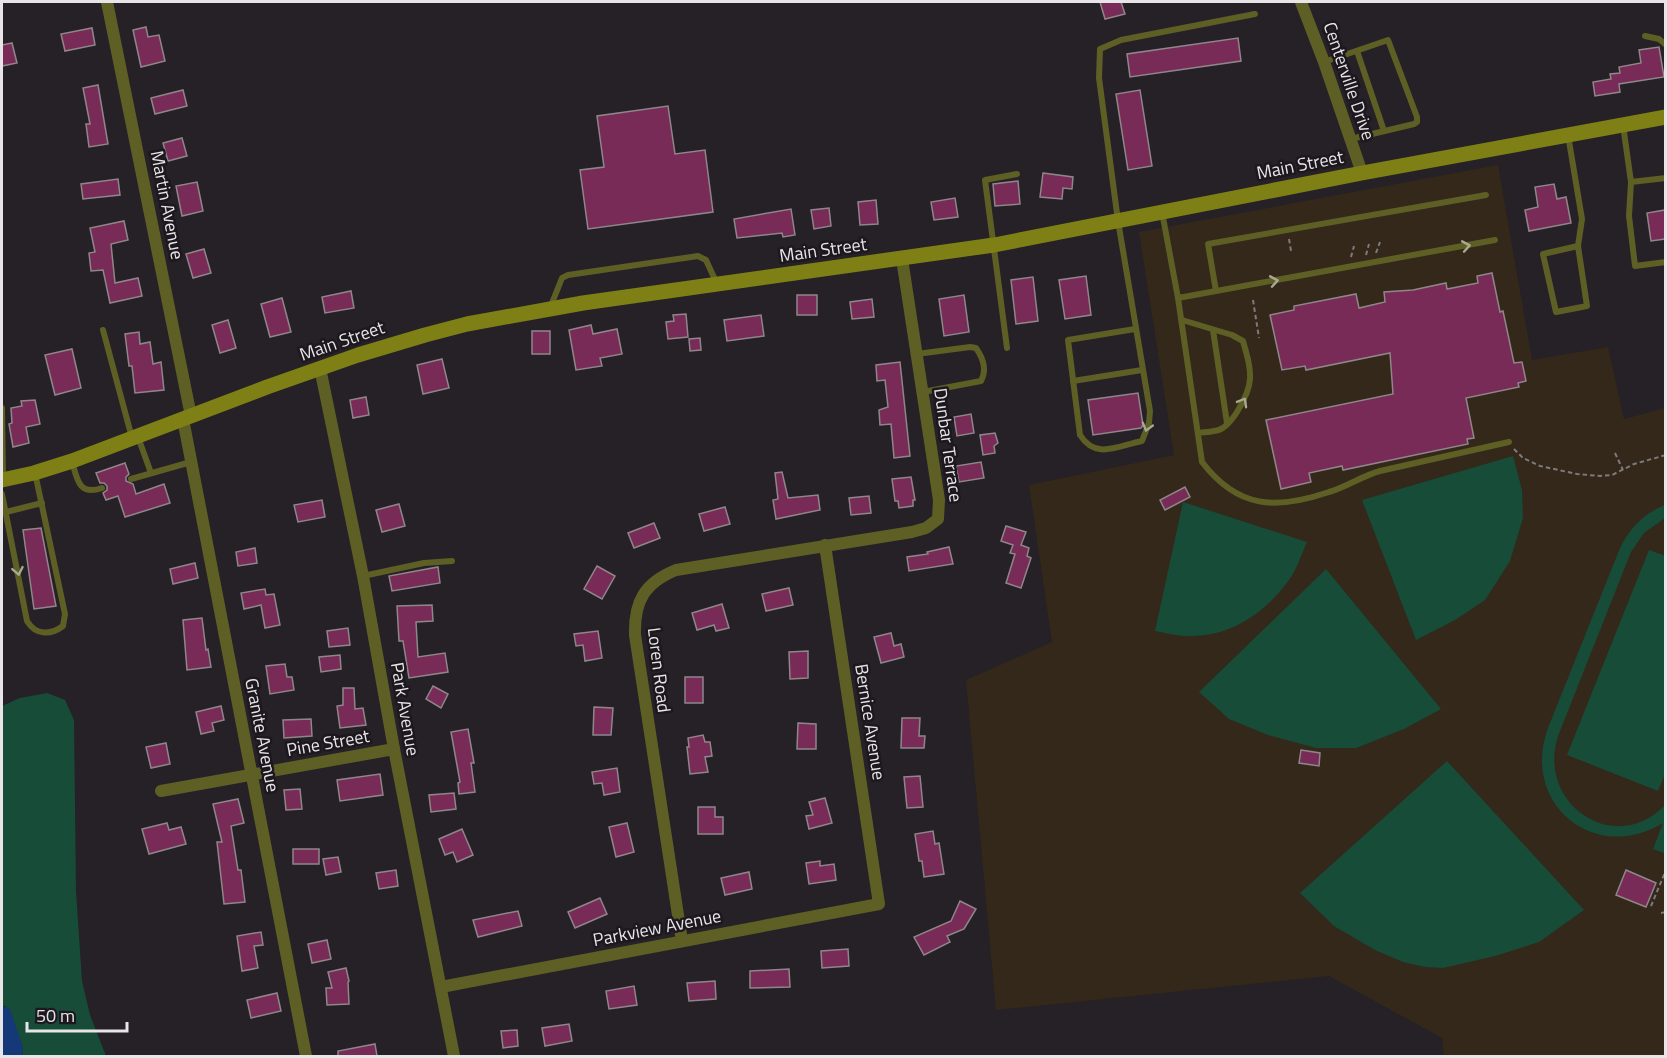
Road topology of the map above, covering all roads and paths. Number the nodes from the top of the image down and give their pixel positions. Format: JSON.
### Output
{"nodes":[{"id":1,"x":107,"y":2,"type":"edge"},
{"id":2,"x":1301,"y":2,"type":"edge"},
{"id":3,"x":1255,"y":14,"type":"dead end"},
{"id":4,"x":1645,"y":36,"type":"dead end"},
{"id":5,"x":1665,"y":45,"type":"edge"},
{"id":6,"x":1358,"y":51,"type":"junction"},
{"id":7,"x":1324,"y":62,"type":"junction"},
{"id":8,"x":1665,"y":117,"type":"edge"},
{"id":9,"x":1623,"y":124,"type":"junction"},
{"id":10,"x":1383,"y":131,"type":"junction"},
{"id":11,"x":1568,"y":134,"type":"junction"},
{"id":12,"x":1351,"y":139,"type":"junction"},
{"id":13,"x":1362,"y":173,"type":"junction"},
{"id":14,"x":1017,"y":174,"type":"dead end"},
{"id":15,"x":1665,"y":178,"type":"edge"},
{"id":16,"x":1631,"y":183,"type":"junction"},
{"id":17,"x":1486,"y":195,"type":"dead end"},
{"id":18,"x":1162,"y":212,"type":"junction"},
{"id":19,"x":1118,"y":221,"type":"junction"},
{"id":20,"x":1495,"y":240,"type":"dead end"},
{"id":21,"x":1380,"y":242,"type":"dead end"},
{"id":22,"x":1369,"y":244,"type":"dead end"},
{"id":23,"x":994,"y":245,"type":"junction"},
{"id":24,"x":1354,"y":246,"type":"dead end"},
{"id":25,"x":1578,"y":246,"type":"junction"},
{"id":26,"x":1375,"y":256,"type":"dead end"},
{"id":27,"x":1365,"y":257,"type":"dead end"},
{"id":28,"x":902,"y":259,"type":"junction"},
{"id":29,"x":1350,"y":260,"type":"dead end"},
{"id":30,"x":1665,"y":262,"type":"edge"},
{"id":31,"x":717,"y":285,"type":"junction"},
{"id":32,"x":1216,"y":291,"type":"junction"},
{"id":33,"x":1178,"y":298,"type":"junction"},
{"id":34,"x":1253,"y":300,"type":"dead end"},
{"id":35,"x":550,"y":308,"type":"junction"},
{"id":36,"x":1182,"y":320,"type":"junction"},
{"id":37,"x":1135,"y":329,"type":"junction"},
{"id":38,"x":103,"y":330,"type":"dead end"},
{"id":39,"x":1213,"y":330,"type":"junction"},
{"id":40,"x":1259,"y":338,"type":"dead end"},
{"id":41,"x":1007,"y":348,"type":"dead end"},
{"id":42,"x":917,"y":354,"type":"junction"},
{"id":43,"x":320,"y":368,"type":"junction"},
{"id":44,"x":1142,"y":370,"type":"junction"},
{"id":45,"x":1073,"y":381,"type":"junction"},
{"id":46,"x":923,"y":392,"type":"junction"},
{"id":47,"x":2,"y":408,"type":"edge"},
{"id":48,"x":187,"y":418,"type":"junction"},
{"id":49,"x":1227,"y":423,"type":"junction"},
{"id":50,"x":1198,"y":433,"type":"junction"},
{"id":51,"x":135,"y":437,"type":"junction"},
{"id":52,"x":1509,"y":442,"type":"joint"},
{"id":53,"x":1615,"y":453,"type":"dead end"},
{"id":54,"x":1665,"y":455,"type":"edge"},
{"id":55,"x":72,"y":461,"type":"junction"},
{"id":56,"x":191,"y":462,"type":"junction"},
{"id":57,"x":1623,"y":470,"type":"junction"},
{"id":58,"x":34,"y":473,"type":"junction"},
{"id":59,"x":151,"y":473,"type":"junction"},
{"id":60,"x":131,"y":479,"type":"dead end"},
{"id":61,"x":2,"y":484,"type":"edge"},
{"id":62,"x":102,"y":488,"type":"dead end"},
{"id":63,"x":42,"y":503,"type":"junction"},
{"id":64,"x":6,"y":512,"type":"junction"},
{"id":65,"x":825,"y":545,"type":"junction"},
{"id":66,"x":452,"y":561,"type":"dead end"},
{"id":67,"x":363,"y":576,"type":"junction"},
{"id":68,"x":394,"y":749,"type":"junction"},
{"id":69,"x":252,"y":775,"type":"junction"},
{"id":70,"x":161,"y":791,"type":"dead end"},
{"id":71,"x":1665,"y":870,"type":"edge"},
{"id":72,"x":879,"y":904,"type":"joint"},
{"id":73,"x":1651,"y":906,"type":"dead end"},
{"id":74,"x":1665,"y":912,"type":"edge"},
{"id":75,"x":1661,"y":914,"type":"dead end"},
{"id":76,"x":682,"y":941,"type":"junction"},
{"id":77,"x":441,"y":987,"type":"junction"},
{"id":78,"x":306,"y":1056,"type":"edge"},
{"id":79,"x":454,"y":1056,"type":"edge"}],
"edges":[{"from":1,"to":48,"type":"street","name":"Martin Avenue"},
{"from":2,"to":7,"type":"street","name":"Centerville Drive"},
{"from":3,"to":19,"type":"lane"},
{"from":4,"to":5,"type":"lane"},
{"from":6,"to":7,"type":"lane"},
{"from":6,"to":10,"type":"lane"},
{"from":6,"to":10,"type":"lane"},
{"from":7,"to":12,"type":"street","name":"Centerville Drive"},
{"from":8,"to":9,"type":"main road","name":"Main Street"},
{"from":9,"to":11,"type":"main road","name":"Main Street"},
{"from":9,"to":16,"type":"lane"},
{"from":10,"to":12,"type":"lane"},
{"from":11,"to":13,"type":"main road","name":"Main Street"},
{"from":11,"to":25,"type":"lane"},
{"from":12,"to":13,"type":"street","name":"Centerville Drive"},
{"from":13,"to":18,"type":"main road","name":"Main Street"},
{"from":14,"to":23,"type":"lane"},
{"from":15,"to":16,"type":"lane"},
{"from":16,"to":30,"type":"lane"},
{"from":17,"to":32,"type":"lane"},
{"from":18,"to":19,"type":"main road","name":"Main Street"},
{"from":18,"to":33,"type":"lane"},
{"from":19,"to":23,"type":"main road","name":"Main Street"},
{"from":19,"to":37,"type":"lane"},
{"from":32,"to":20,"type":"lane","one_way":true},
{"from":21,"to":26,"type":"path"},
{"from":22,"to":27,"type":"path"},
{"from":23,"to":28,"type":"main road","name":"Main Street"},
{"from":23,"to":41,"type":"lane"},
{"from":24,"to":29,"type":"path"},
{"from":25,"to":25,"type":"lane"},
{"from":28,"to":31,"type":"main road","name":"Main Street"},
{"from":28,"to":42,"type":"street","name":"Dunbar Terrace"},
{"from":31,"to":35,"type":"main road","name":"Main Street"},
{"from":31,"to":35,"type":"lane"},
{"from":32,"to":33,"type":"lane"},
{"from":33,"to":36,"type":"lane"},
{"from":34,"to":40,"type":"path"},
{"from":35,"to":43,"type":"main road","name":"Main Street"},
{"from":36,"to":39,"type":"lane"},
{"from":36,"to":50,"type":"lane"},
{"from":37,"to":44,"type":"lane"},
{"from":37,"to":45,"type":"lane"},
{"from":38,"to":51,"type":"lane"},
{"from":39,"to":49,"type":"lane"},
{"from":49,"to":39,"type":"lane","one_way":true},
{"from":42,"to":46,"type":"street","name":"Dunbar Terrace"},
{"from":42,"to":46,"type":"lane"},
{"from":43,"to":48,"type":"main road","name":"Main Street"},
{"from":43,"to":67,"type":"street","name":"Park Avenue"},
{"from":44,"to":45,"type":"lane"},
{"from":44,"to":45,"type":"lane","one_way":true},
{"from":46,"to":65,"type":"street","name":"Dunbar Terrace"},
{"from":47,"to":61,"type":"lane"},
{"from":48,"to":51,"type":"main road","name":"Main Street"},
{"from":48,"to":56,"type":"street","name":"Granite Avenue"},
{"from":49,"to":50,"type":"lane"},
{"from":50,"to":52,"type":"lane"},
{"from":51,"to":55,"type":"main road","name":"Main Street"},
{"from":51,"to":59,"type":"lane"},
{"from":52,"to":57,"type":"path"},
{"from":53,"to":57,"type":"path"},
{"from":54,"to":57,"type":"path"},
{"from":55,"to":58,"type":"main road","name":"Main Street"},
{"from":55,"to":62,"type":"lane"},
{"from":56,"to":59,"type":"lane"},
{"from":56,"to":69,"type":"street","name":"Granite Avenue"},
{"from":58,"to":61,"type":"main road","name":"Main Street"},
{"from":58,"to":63,"type":"lane"},
{"from":59,"to":60,"type":"lane"},
{"from":61,"to":64,"type":"lane"},
{"from":63,"to":64,"type":"lane"},
{"from":64,"to":63,"type":"lane","one_way":true},
{"from":65,"to":72,"type":"street","name":"Bernice Avenue"},
{"from":65,"to":76,"type":"street","name":"Loren Road"},
{"from":66,"to":67,"type":"lane"},
{"from":67,"to":68,"type":"street","name":"Park Avenue"},
{"from":68,"to":69,"type":"street","name":"Pine Street"},
{"from":68,"to":77,"type":"street","name":"Park Avenue"},
{"from":69,"to":70,"type":"street","name":"Pine Street"},
{"from":69,"to":78,"type":"street","name":"Granite Avenue"},
{"from":71,"to":73,"type":"path"},
{"from":72,"to":76,"type":"street","name":"Parkview Avenue"},
{"from":74,"to":75,"type":"path"},
{"from":76,"to":77,"type":"street","name":"Parkview Avenue"},
{"from":77,"to":79,"type":"street","name":"Park Avenue"}]}
